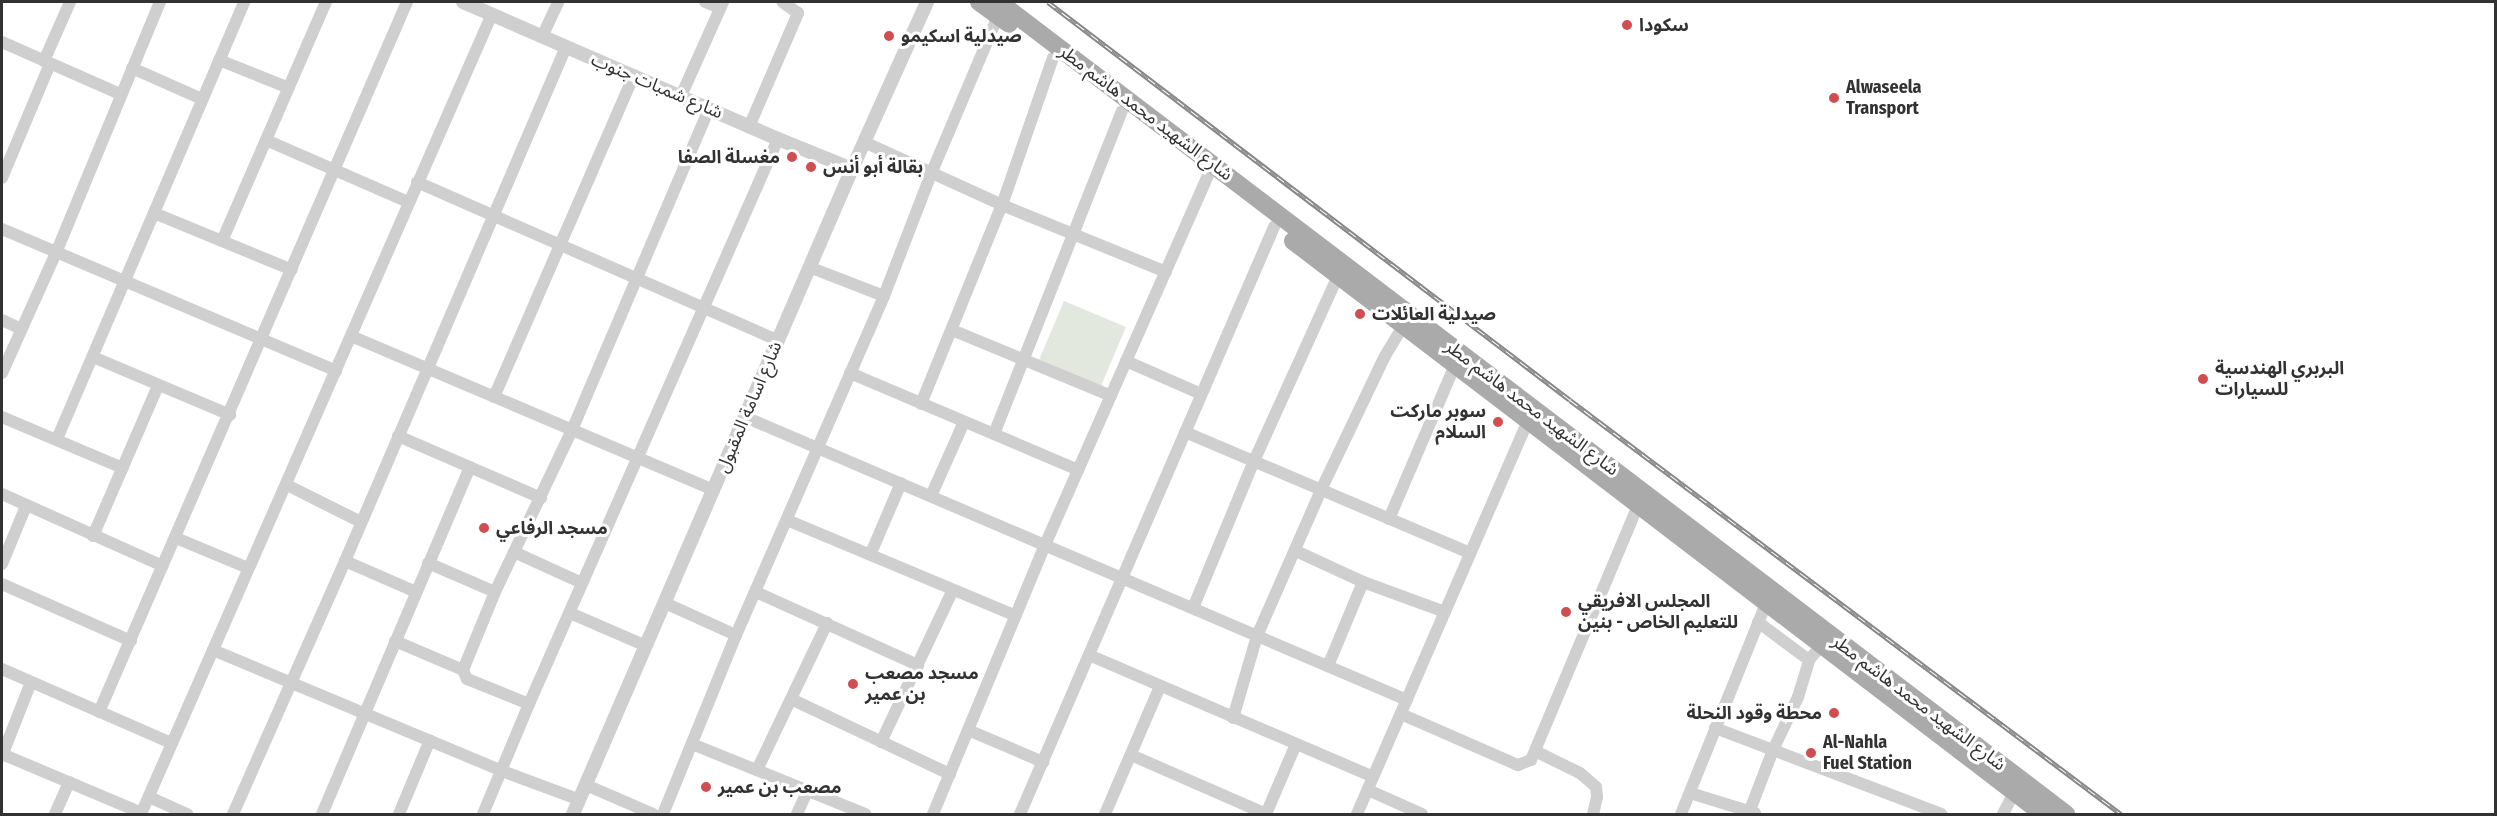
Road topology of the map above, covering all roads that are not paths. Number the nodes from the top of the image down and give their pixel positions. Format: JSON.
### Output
{"nodes":[{"id":1,"x":70,"y":2,"type":"edge"},
{"id":2,"x":160,"y":2,"type":"edge"},
{"id":3,"x":244,"y":2,"type":"edge"},
{"id":4,"x":327,"y":2,"type":"edge"},
{"id":5,"x":407,"y":2,"type":"edge"},
{"id":6,"x":558,"y":2,"type":"edge"},
{"id":7,"x":705,"y":2,"type":"edge"},
{"id":8,"x":782,"y":2,"type":"edge"},
{"id":9,"x":927,"y":2,"type":"edge"},
{"id":10,"x":472,"y":3,"type":"edge"},
{"id":11,"x":721,"y":5,"type":"edge"},
{"id":12,"x":1001,"y":9,"type":"edge"},
{"id":13,"x":492,"y":14,"type":"junction"},
{"id":14,"x":542,"y":37,"type":"junction"},
{"id":15,"x":2,"y":42,"type":"edge"},
{"id":16,"x":566,"y":47,"type":"junction"},
{"id":17,"x":1053,"y":58,"type":"junction"},
{"id":18,"x":219,"y":60,"type":"junction"},
{"id":19,"x":47,"y":62,"type":"junction"},
{"id":20,"x":132,"y":68,"type":"junction"},
{"id":21,"x":634,"y":75,"type":"junction"},
{"id":22,"x":289,"y":88,"type":"junction"},
{"id":23,"x":120,"y":94,"type":"junction"},
{"id":24,"x":681,"y":96,"type":"junction"},
{"id":25,"x":202,"y":99,"type":"junction"},
{"id":26,"x":709,"y":109,"type":"junction"},
{"id":27,"x":1122,"y":111,"type":"junction"},
{"id":28,"x":749,"y":127,"type":"junction"},
{"id":29,"x":266,"y":140,"type":"junction"},
{"id":30,"x":778,"y":140,"type":"junction"},
{"id":31,"x":864,"y":142,"type":"junction"},
{"id":32,"x":852,"y":169,"type":"junction"},
{"id":33,"x":335,"y":171,"type":"junction"},
{"id":34,"x":931,"y":174,"type":"junction"},
{"id":35,"x":1208,"y":176,"type":"junction"},
{"id":36,"x":2,"y":178,"type":"edge"},
{"id":37,"x":417,"y":182,"type":"junction"},
{"id":38,"x":408,"y":202,"type":"junction"},
{"id":39,"x":1002,"y":205,"type":"junction"},
{"id":40,"x":154,"y":213,"type":"junction"},
{"id":41,"x":493,"y":216,"type":"junction"},
{"id":42,"x":1274,"y":227,"type":"junction"},
{"id":43,"x":2,"y":229,"type":"edge"},
{"id":44,"x":1074,"y":234,"type":"junction"},
{"id":45,"x":222,"y":241,"type":"junction"},
{"id":46,"x":561,"y":246,"type":"junction"},
{"id":47,"x":56,"y":254,"type":"junction"},
{"id":48,"x":809,"y":267,"type":"junction"},
{"id":49,"x":292,"y":270,"type":"junction"},
{"id":50,"x":1166,"y":272,"type":"junction"},
{"id":51,"x":1338,"y":276,"type":"junction"},
{"id":52,"x":634,"y":279,"type":"junction"},
{"id":53,"x":123,"y":282,"type":"junction"},
{"id":54,"x":884,"y":296,"type":"junction"},
{"id":55,"x":705,"y":309,"type":"junction"},
{"id":56,"x":2,"y":320,"type":"edge"},
{"id":57,"x":1403,"y":326,"type":"junction"},
{"id":58,"x":21,"y":328,"type":"junction"},
{"id":59,"x":952,"y":330,"type":"junction"},
{"id":60,"x":351,"y":336,"type":"junction"},
{"id":61,"x":777,"y":340,"type":"junction"},
{"id":62,"x":262,"y":341,"type":"junction"},
{"id":63,"x":93,"y":357,"type":"junction"},
{"id":64,"x":1024,"y":360,"type":"junction"},
{"id":65,"x":1126,"y":361,"type":"junction"},
{"id":66,"x":1455,"y":365,"type":"junction"},
{"id":67,"x":428,"y":369,"type":"junction"},
{"id":68,"x":336,"y":371,"type":"junction"},
{"id":69,"x":2,"y":372,"type":"edge"},
{"id":70,"x":850,"y":373,"type":"junction"},
{"id":71,"x":158,"y":386,"type":"junction"},
{"id":72,"x":1201,"y":394,"type":"junction"},
{"id":73,"x":1111,"y":396,"type":"junction"},
{"id":74,"x":494,"y":397,"type":"junction"},
{"id":75,"x":921,"y":404,"type":"junction"},
{"id":76,"x":230,"y":415,"type":"junction"},
{"id":77,"x":2,"y":417,"type":"edge"},
{"id":78,"x":745,"y":417,"type":"junction"},
{"id":79,"x":1528,"y":421,"type":"junction"},
{"id":80,"x":964,"y":422,"type":"junction"},
{"id":81,"x":572,"y":430,"type":"junction"},
{"id":82,"x":1185,"y":432,"type":"junction"},
{"id":83,"x":994,"y":434,"type":"junction"},
{"id":84,"x":398,"y":436,"type":"junction"},
{"id":85,"x":57,"y":439,"type":"junction"},
{"id":86,"x":818,"y":448,"type":"junction"},
{"id":87,"x":638,"y":458,"type":"junction"},
{"id":88,"x":1254,"y":461,"type":"junction"},
{"id":89,"x":470,"y":467,"type":"junction"},
{"id":90,"x":123,"y":468,"type":"junction"},
{"id":91,"x":1078,"y":470,"type":"junction"},
{"id":92,"x":901,"y":483,"type":"junction"},
{"id":93,"x":287,"y":485,"type":"junction"},
{"id":94,"x":714,"y":490,"type":"junction"},
{"id":95,"x":1321,"y":490,"type":"junction"},
{"id":96,"x":2,"y":494,"type":"edge"},
{"id":97,"x":931,"y":496,"type":"junction"},
{"id":98,"x":541,"y":498,"type":"junction"},
{"id":99,"x":26,"y":506,"type":"junction"},
{"id":100,"x":1638,"y":506,"type":"junction"},
{"id":101,"x":1389,"y":519,"type":"junction"},
{"id":102,"x":787,"y":520,"type":"junction"},
{"id":103,"x":361,"y":522,"type":"junction"},
{"id":104,"x":93,"y":536,"type":"junction"},
{"id":105,"x":176,"y":538,"type":"junction"},
{"id":106,"x":1045,"y":545,"type":"junction"},
{"id":107,"x":1296,"y":551,"type":"junction"},
{"id":108,"x":514,"y":552,"type":"junction"},
{"id":109,"x":871,"y":553,"type":"junction"},
{"id":110,"x":1470,"y":553,"type":"junction"},
{"id":111,"x":345,"y":561,"type":"junction"},
{"id":112,"x":428,"y":563,"type":"junction"},
{"id":113,"x":2,"y":564,"type":"edge"},
{"id":114,"x":163,"y":567,"type":"junction"},
{"id":115,"x":248,"y":568,"type":"junction"},
{"id":116,"x":1122,"y":578,"type":"junction"},
{"id":117,"x":1363,"y":582,"type":"junction"},
{"id":118,"x":582,"y":583,"type":"junction"},
{"id":119,"x":2,"y":584,"type":"edge"},
{"id":120,"x":952,"y":591,"type":"junction"},
{"id":121,"x":416,"y":592,"type":"junction"},
{"id":122,"x":495,"y":592,"type":"junction"},
{"id":123,"x":756,"y":592,"type":"junction"},
{"id":124,"x":665,"y":603,"type":"junction"},
{"id":125,"x":1766,"y":604,"type":"junction"},
{"id":126,"x":1193,"y":608,"type":"junction"},
{"id":127,"x":1445,"y":612,"type":"junction"},
{"id":128,"x":570,"y":613,"type":"junction"},
{"id":129,"x":1016,"y":616,"type":"junction"},
{"id":130,"x":1758,"y":622,"type":"junction"},
{"id":131,"x":826,"y":623,"type":"junction"},
{"id":132,"x":736,"y":635,"type":"junction"},
{"id":133,"x":1257,"y":636,"type":"junction"},
{"id":134,"x":131,"y":641,"type":"junction"},
{"id":135,"x":395,"y":641,"type":"junction"},
{"id":136,"x":1825,"y":641,"type":"junction"},
{"id":137,"x":646,"y":646,"type":"junction"},
{"id":138,"x":213,"y":650,"type":"junction"},
{"id":139,"x":1089,"y":655,"type":"junction"},
{"id":140,"x":1809,"y":660,"type":"junction"},
{"id":141,"x":918,"y":665,"type":"junction"},
{"id":142,"x":1328,"y":666,"type":"junction"},
{"id":143,"x":2,"y":669,"type":"edge"},
{"id":144,"x":463,"y":670,"type":"junction"},
{"id":145,"x":31,"y":682,"type":"junction"},
{"id":146,"x":291,"y":684,"type":"junction"},
{"id":147,"x":1160,"y":686,"type":"junction"},
{"id":148,"x":791,"y":699,"type":"junction"},
{"id":149,"x":1407,"y":700,"type":"junction"},
{"id":150,"x":529,"y":704,"type":"junction"},
{"id":151,"x":99,"y":712,"type":"junction"},
{"id":152,"x":365,"y":714,"type":"junction"},
{"id":153,"x":1401,"y":714,"type":"junction"},
{"id":154,"x":1233,"y":718,"type":"junction"},
{"id":155,"x":1715,"y":728,"type":"junction"},
{"id":156,"x":968,"y":730,"type":"junction"},
{"id":157,"x":430,"y":740,"type":"junction"},
{"id":158,"x":881,"y":742,"type":"junction"},
{"id":159,"x":171,"y":743,"type":"junction"},
{"id":160,"x":692,"y":744,"type":"junction"},
{"id":161,"x":1296,"y":744,"type":"junction"},
{"id":162,"x":1773,"y":750,"type":"junction"},
{"id":163,"x":1535,"y":751,"type":"junction"},
{"id":164,"x":2,"y":755,"type":"edge"},
{"id":165,"x":1131,"y":755,"type":"junction"},
{"id":166,"x":1043,"y":762,"type":"junction"},
{"id":167,"x":757,"y":770,"type":"junction"},
{"id":168,"x":502,"y":771,"type":"junction"},
{"id":169,"x":950,"y":774,"type":"junction"},
{"id":170,"x":1373,"y":777,"type":"junction"},
{"id":171,"x":69,"y":782,"type":"junction"},
{"id":172,"x":586,"y":785,"type":"junction"},
{"id":173,"x":2017,"y":786,"type":"junction"},
{"id":174,"x":1368,"y":790,"type":"junction"},
{"id":175,"x":807,"y":792,"type":"junction"},
{"id":176,"x":1690,"y":793,"type":"junction"},
{"id":177,"x":149,"y":797,"type":"junction"},
{"id":178,"x":580,"y":800,"type":"junction"},
{"id":179,"x":1753,"y":812,"type":"edge"},
{"id":180,"x":647,"y":813,"type":"edge"},
{"id":181,"x":1025,"y":813,"type":"edge"},
{"id":182,"x":55,"y":814,"type":"edge"},
{"id":183,"x":141,"y":814,"type":"edge"},
{"id":184,"x":187,"y":814,"type":"edge"},
{"id":185,"x":233,"y":814,"type":"edge"},
{"id":186,"x":322,"y":814,"type":"edge"},
{"id":187,"x":399,"y":814,"type":"edge"},
{"id":188,"x":483,"y":814,"type":"edge"},
{"id":189,"x":573,"y":814,"type":"edge"},
{"id":190,"x":663,"y":814,"type":"edge"},
{"id":191,"x":797,"y":814,"type":"edge"},
{"id":192,"x":865,"y":814,"type":"edge"},
{"id":193,"x":933,"y":814,"type":"edge"},
{"id":194,"x":1105,"y":814,"type":"edge"},
{"id":195,"x":1266,"y":814,"type":"edge"},
{"id":196,"x":1357,"y":814,"type":"edge"},
{"id":197,"x":1422,"y":814,"type":"edge"},
{"id":198,"x":1593,"y":814,"type":"edge"},
{"id":199,"x":1681,"y":814,"type":"edge"},
{"id":200,"x":1941,"y":814,"type":"edge"},
{"id":201,"x":2003,"y":814,"type":"edge"},
{"id":202,"x":2043,"y":814,"type":"edge"},
{"id":203,"x":2066,"y":814,"type":"edge"}],
"edges":[{"from":1,"to":19,"type":"street"},
{"from":2,"to":20,"type":"street"},
{"from":3,"to":18,"type":"street"},
{"from":4,"to":22,"type":"street"},
{"from":5,"to":33,"type":"street"},
{"from":6,"to":14,"type":"street"},
{"from":7,"to":11,"type":"street"},
{"from":8,"to":28,"type":"street"},
{"from":9,"to":31,"type":"street","name":"شارع اسامة المقبول"},
{"from":10,"to":13,"type":"street","name":"شارع شمبات جنوب"},
{"from":11,"to":24,"type":"street"},
{"from":12,"to":17,"type":"main road","name":"شارع الشهيد محمد هاشم مطر"},
{"from":12,"to":34,"type":"street"},
{"from":12,"to":136,"type":"main road","name":"شارع الشهيد محمد هاشم مطر"},
{"from":13,"to":14,"type":"street","name":"شارع شمبات جنوب"},
{"from":13,"to":37,"type":"street"},
{"from":14,"to":16,"type":"street","name":"شارع شمبات جنوب"},
{"from":15,"to":19,"type":"street"},
{"from":16,"to":21,"type":"street","name":"شارع شمبات جنوب"},
{"from":16,"to":41,"type":"street"},
{"from":17,"to":27,"type":"main road","name":"شارع الشهيد محمد هاشم مطر"},
{"from":17,"to":39,"type":"street"},
{"from":18,"to":22,"type":"street"},
{"from":18,"to":25,"type":"street"},
{"from":19,"to":23,"type":"street"},
{"from":19,"to":36,"type":"street"},
{"from":20,"to":23,"type":"street"},
{"from":20,"to":25,"type":"street"},
{"from":21,"to":24,"type":"street","name":"شارع شمبات جنوب"},
{"from":21,"to":46,"type":"street"},
{"from":22,"to":29,"type":"street"},
{"from":23,"to":47,"type":"street"},
{"from":24,"to":26,"type":"street","name":"شارع شمبات جنوب"},
{"from":25,"to":40,"type":"street"},
{"from":26,"to":28,"type":"street","name":"شارع شمبات جنوب"},
{"from":26,"to":52,"type":"street"},
{"from":27,"to":35,"type":"main road","name":"شارع الشهيد محمد هاشم مطر"},
{"from":27,"to":44,"type":"street"},
{"from":28,"to":30,"type":"street","name":"شارع شمبات جنوب"},
{"from":29,"to":33,"type":"street"},
{"from":29,"to":45,"type":"street"},
{"from":30,"to":32,"type":"street","name":"شارع شمبات جنوب"},
{"from":30,"to":55,"type":"street"},
{"from":31,"to":32,"type":"street","name":"شارع اسامة المقبول"},
{"from":31,"to":34,"type":"street"},
{"from":32,"to":48,"type":"street","name":"شارع اسامة المقبول"},
{"from":33,"to":38,"type":"street"},
{"from":33,"to":49,"type":"street"},
{"from":34,"to":39,"type":"street"},
{"from":34,"to":54,"type":"street"},
{"from":35,"to":42,"type":"main road","name":"شارع الشهيد محمد هاشم مطر"},
{"from":35,"to":50,"type":"street"},
{"from":37,"to":38,"type":"street"},
{"from":37,"to":41,"type":"street"},
{"from":38,"to":60,"type":"street"},
{"from":39,"to":44,"type":"street"},
{"from":39,"to":59,"type":"street"},
{"from":40,"to":45,"type":"street"},
{"from":40,"to":53,"type":"street"},
{"from":41,"to":46,"type":"street"},
{"from":41,"to":67,"type":"street"},
{"from":42,"to":51,"type":"main road","name":"شارع الشهيد محمد هاشم مطر"},
{"from":42,"to":72,"type":"street"},
{"from":43,"to":47,"type":"street"},
{"from":44,"to":50,"type":"street"},
{"from":44,"to":64,"type":"street"},
{"from":45,"to":49,"type":"street"},
{"from":46,"to":52,"type":"street"},
{"from":46,"to":74,"type":"street"},
{"from":47,"to":53,"type":"street"},
{"from":47,"to":58,"type":"street"},
{"from":48,"to":54,"type":"street"},
{"from":48,"to":61,"type":"street","name":"شارع اسامة المقبول"},
{"from":49,"to":62,"type":"street"},
{"from":50,"to":65,"type":"street"},
{"from":51,"to":57,"type":"main road","name":"شارع الشهيد محمد هاشم مطر"},
{"from":51,"to":88,"type":"street"},
{"from":52,"to":55,"type":"street"},
{"from":52,"to":81,"type":"street"},
{"from":53,"to":62,"type":"street"},
{"from":53,"to":63,"type":"street"},
{"from":54,"to":70,"type":"street"},
{"from":55,"to":61,"type":"street"},
{"from":55,"to":87,"type":"street"},
{"from":56,"to":58,"type":"street"},
{"from":57,"to":66,"type":"main road","name":"شارع الشهيد محمد هاشم مطر"},
{"from":57,"to":95,"type":"street"},
{"from":58,"to":69,"type":"street"},
{"from":59,"to":64,"type":"street"},
{"from":59,"to":75,"type":"street"},
{"from":60,"to":67,"type":"street"},
{"from":60,"to":68,"type":"street"},
{"from":61,"to":78,"type":"street","name":"شارع اسامة المقبول"},
{"from":62,"to":68,"type":"street"},
{"from":62,"to":76,"type":"street"},
{"from":63,"to":71,"type":"street"},
{"from":63,"to":85,"type":"street"},
{"from":64,"to":73,"type":"street"},
{"from":64,"to":83,"type":"street"},
{"from":65,"to":72,"type":"street"},
{"from":65,"to":73,"type":"street"},
{"from":66,"to":79,"type":"main road","name":"شارع الشهيد محمد هاشم مطر"},
{"from":66,"to":101,"type":"street"},
{"from":67,"to":74,"type":"street"},
{"from":67,"to":84,"type":"street"},
{"from":68,"to":93,"type":"street"},
{"from":70,"to":75,"type":"street"},
{"from":70,"to":86,"type":"street"},
{"from":71,"to":76,"type":"street"},
{"from":71,"to":90,"type":"street"},
{"from":72,"to":82,"type":"street"},
{"from":73,"to":91,"type":"street"},
{"from":74,"to":81,"type":"street"},
{"from":75,"to":80,"type":"street"},
{"from":76,"to":105,"type":"street"},
{"from":77,"to":85,"type":"street"},
{"from":78,"to":86,"type":"street"},
{"from":78,"to":94,"type":"street","name":"شارع اسامة المقبول"},
{"from":79,"to":100,"type":"main road","name":"شارع الشهيد محمد هاشم مطر"},
{"from":79,"to":110,"type":"street"},
{"from":80,"to":83,"type":"street"},
{"from":80,"to":97,"type":"street"},
{"from":81,"to":87,"type":"street"},
{"from":81,"to":98,"type":"street"},
{"from":82,"to":88,"type":"street"},
{"from":82,"to":116,"type":"street"},
{"from":83,"to":91,"type":"street"},
{"from":84,"to":89,"type":"street"},
{"from":84,"to":103,"type":"street"},
{"from":85,"to":90,"type":"street"},
{"from":86,"to":92,"type":"street"},
{"from":86,"to":102,"type":"street"},
{"from":87,"to":94,"type":"street"},
{"from":87,"to":118,"type":"street"},
{"from":88,"to":95,"type":"street"},
{"from":88,"to":126,"type":"street"},
{"from":89,"to":98,"type":"street"},
{"from":89,"to":112,"type":"street"},
{"from":90,"to":104,"type":"street"},
{"from":91,"to":106,"type":"street"},
{"from":92,"to":97,"type":"street"},
{"from":92,"to":109,"type":"street"},
{"from":93,"to":103,"type":"street"},
{"from":93,"to":115,"type":"street"},
{"from":94,"to":124,"type":"street","name":"شارع اسامة المقبول"},
{"from":95,"to":101,"type":"street"},
{"from":95,"to":107,"type":"street"},
{"from":96,"to":99,"type":"street"},
{"from":97,"to":106,"type":"street"},
{"from":98,"to":108,"type":"street"},
{"from":99,"to":104,"type":"street"},
{"from":99,"to":113,"type":"street"},
{"from":100,"to":125,"type":"main road","name":"شارع الشهيد محمد هاشم مطر"},
{"from":100,"to":163,"type":"street"},
{"from":101,"to":110,"type":"street"},
{"from":102,"to":109,"type":"street"},
{"from":102,"to":123,"type":"street"},
{"from":103,"to":111,"type":"street"},
{"from":104,"to":114,"type":"street"},
{"from":105,"to":114,"type":"street"},
{"from":105,"to":115,"type":"street"},
{"from":106,"to":116,"type":"street"},
{"from":106,"to":129,"type":"street"},
{"from":107,"to":117,"type":"street"},
{"from":107,"to":133,"type":"street"},
{"from":108,"to":118,"type":"street"},
{"from":108,"to":122,"type":"street"},
{"from":109,"to":120,"type":"street"},
{"from":110,"to":127,"type":"street"},
{"from":111,"to":121,"type":"street"},
{"from":111,"to":146,"type":"street"},
{"from":112,"to":121,"type":"street"},
{"from":112,"to":122,"type":"street"},
{"from":114,"to":134,"type":"street"},
{"from":115,"to":138,"type":"street"},
{"from":116,"to":126,"type":"street"},
{"from":116,"to":139,"type":"street"},
{"from":117,"to":127,"type":"street"},
{"from":117,"to":142,"type":"street"},
{"from":118,"to":128,"type":"street"},
{"from":119,"to":134,"type":"street"},
{"from":120,"to":129,"type":"street"},
{"from":120,"to":141,"type":"street"},
{"from":121,"to":135,"type":"street"},
{"from":122,"to":144,"type":"street"},
{"from":123,"to":131,"type":"street"},
{"from":123,"to":132,"type":"street"},
{"from":124,"to":132,"type":"street"},
{"from":124,"to":137,"type":"street","name":"شارع اسامة المقبول"},
{"from":125,"to":130,"type":"street"},
{"from":125,"to":136,"type":"main road","name":"شارع الشهيد محمد هاشم مطر"},
{"from":126,"to":133,"type":"street"},
{"from":127,"to":149,"type":"street"},
{"from":128,"to":137,"type":"street"},
{"from":128,"to":150,"type":"street"},
{"from":129,"to":156,"type":"street"},
{"from":130,"to":140,"type":"street"},
{"from":130,"to":155,"type":"street"},
{"from":131,"to":141,"type":"street"},
{"from":131,"to":148,"type":"street"},
{"from":132,"to":160,"type":"street"},
{"from":133,"to":142,"type":"street"},
{"from":133,"to":154,"type":"street"},
{"from":134,"to":151,"type":"street"},
{"from":135,"to":144,"type":"street"},
{"from":135,"to":152,"type":"street"},
{"from":136,"to":140,"type":"street"},
{"from":136,"to":173,"type":"main road","name":"شارع الشهيد محمد هاشم مطر"},
{"from":137,"to":172,"type":"street","name":"شارع اسامة المقبول"},
{"from":138,"to":146,"type":"street"},
{"from":138,"to":159,"type":"street"},
{"from":139,"to":147,"type":"street"},
{"from":139,"to":166,"type":"street"},
{"from":140,"to":162,"type":"street"},
{"from":141,"to":158,"type":"street"},
{"from":142,"to":149,"type":"street"},
{"from":143,"to":145,"type":"street"},
{"from":144,"to":150,"type":"street"},
{"from":145,"to":151,"type":"street"},
{"from":145,"to":164,"type":"street"},
{"from":146,"to":152,"type":"street"},
{"from":146,"to":185,"type":"street"},
{"from":147,"to":154,"type":"street"},
{"from":147,"to":165,"type":"street"},
{"from":148,"to":158,"type":"street"},
{"from":148,"to":167,"type":"street"},
{"from":149,"to":153,"type":"street"},
{"from":150,"to":168,"type":"street"},
{"from":151,"to":159,"type":"street"},
{"from":152,"to":157,"type":"street"},
{"from":152,"to":186,"type":"street"},
{"from":153,"to":163,"type":"street"},
{"from":153,"to":170,"type":"street"},
{"from":154,"to":161,"type":"street"},
{"from":155,"to":162,"type":"street"},
{"from":155,"to":176,"type":"street"},
{"from":156,"to":166,"type":"street"},
{"from":156,"to":169,"type":"street"},
{"from":157,"to":168,"type":"street"},
{"from":157,"to":187,"type":"street"},
{"from":158,"to":169,"type":"street"},
{"from":159,"to":177,"type":"street"},
{"from":160,"to":167,"type":"street"},
{"from":160,"to":190,"type":"street"},
{"from":161,"to":170,"type":"street"},
{"from":161,"to":195,"type":"street"},
{"from":162,"to":179,"type":"street"},
{"from":162,"to":200,"type":"street"},
{"from":163,"to":198,"type":"street"},
{"from":164,"to":171,"type":"street"},
{"from":165,"to":194,"type":"street"},
{"from":165,"to":195,"type":"street"},
{"from":166,"to":181,"type":"street"},
{"from":167,"to":175,"type":"street"},
{"from":168,"to":178,"type":"street"},
{"from":168,"to":188,"type":"street"},
{"from":169,"to":193,"type":"street"},
{"from":170,"to":174,"type":"street"},
{"from":171,"to":182,"type":"street"},
{"from":171,"to":183,"type":"street"},
{"from":172,"to":178,"type":"street","name":"شارع اسامة المقبول"},
{"from":172,"to":180,"type":"street"},
{"from":173,"to":201,"type":"street"},
{"from":173,"to":202,"type":"main road","name":"شارع الشهيد محمد هاشم مطر"},
{"from":173,"to":203,"type":"main road","name":"شارع الشهيد محمد هاشم مطر"},
{"from":174,"to":196,"type":"street"},
{"from":174,"to":197,"type":"street"},
{"from":175,"to":191,"type":"street"},
{"from":175,"to":192,"type":"street"},
{"from":176,"to":179,"type":"street"},
{"from":176,"to":199,"type":"street"},
{"from":177,"to":183,"type":"street"},
{"from":177,"to":184,"type":"street"},
{"from":178,"to":189,"type":"street","name":"شارع اسامة المقبول"}]}
